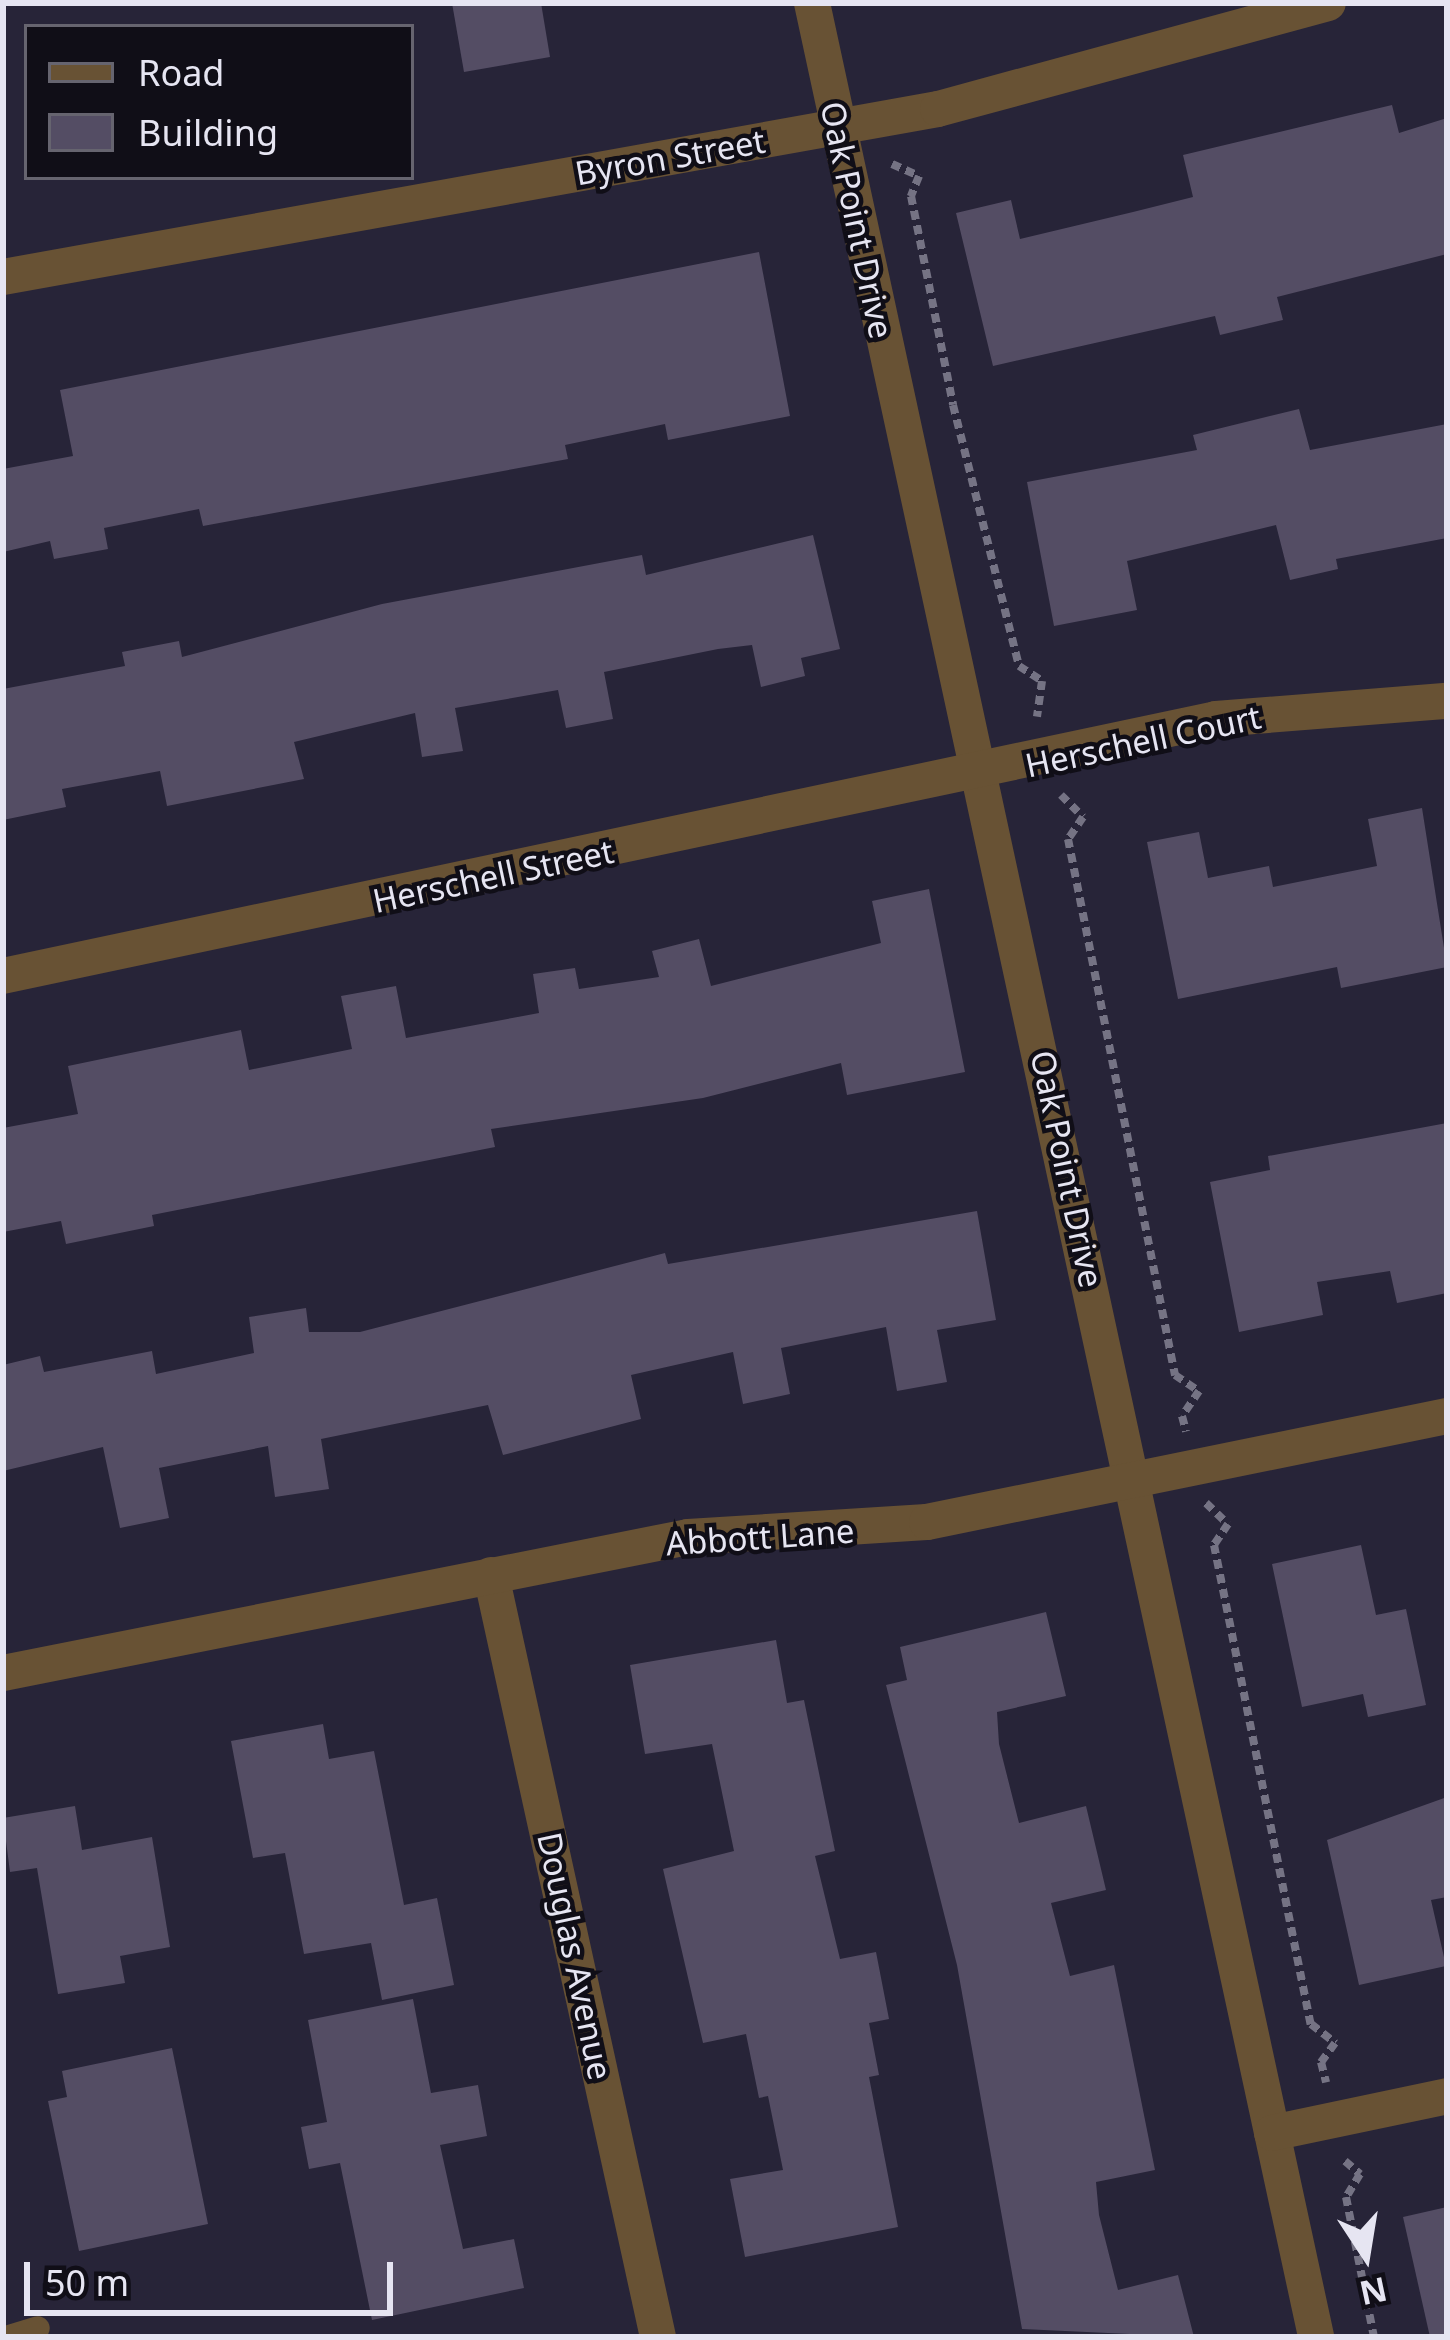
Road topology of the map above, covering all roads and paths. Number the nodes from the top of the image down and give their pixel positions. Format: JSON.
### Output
{"nodes":[{"id":1,"x":812,"y":3,"type":"edge"},
{"id":2,"x":1328,"y":3,"type":"edge"},
{"id":3,"x":839,"y":127,"type":"junction"},
{"id":4,"x":848,"y":171,"type":"junction"},
{"id":5,"x":3,"y":277,"type":"edge"},
{"id":6,"x":1447,"y":700,"type":"edge"},
{"id":7,"x":1052,"y":759,"type":"junction"},
{"id":8,"x":983,"y":776,"type":"junction"},
{"id":9,"x":3,"y":976,"type":"edge"},
{"id":10,"x":1447,"y":1416,"type":"edge"},
{"id":11,"x":1196,"y":1468,"type":"junction"},
{"id":12,"x":1133,"y":1480,"type":"junction"},
{"id":13,"x":490,"y":1575,"type":"junction"},
{"id":14,"x":3,"y":1673,"type":"edge"},
{"id":15,"x":1447,"y":2096,"type":"edge"},
{"id":16,"x":1336,"y":2120,"type":"junction"},
{"id":17,"x":1272,"y":2134,"type":"junction"},
{"id":18,"x":38,"y":2328,"type":"dead end"},
{"id":19,"x":9,"y":2337,"type":"edge"},
{"id":20,"x":658,"y":2337,"type":"edge"},
{"id":21,"x":1316,"y":2337,"type":"edge"},
{"id":22,"x":1374,"y":2337,"type":"edge"}],
"edges":[{"from":1,"to":3,"type":"street","name":"Oak Point Drive"},
{"from":2,"to":3,"type":"street","name":"Byron Street"},
{"from":3,"to":4,"type":"street","name":"Oak Point Drive"},
{"from":3,"to":5,"type":"street","name":"Byron Street"},
{"from":4,"to":7,"type":"path"},
{"from":4,"to":8,"type":"street","name":"Oak Point Drive"},
{"from":6,"to":7,"type":"street","name":"Herschell Court"},
{"from":7,"to":8,"type":"street","name":"Herschell Court"},
{"from":7,"to":11,"type":"path"},
{"from":8,"to":9,"type":"street","name":"Herschell Street"},
{"from":8,"to":12,"type":"street","name":"Oak Point Drive"},
{"from":10,"to":11,"type":"street","name":"Abbott Lane"},
{"from":11,"to":12,"type":"street","name":"Abbott Lane"},
{"from":11,"to":16,"type":"path"},
{"from":12,"to":13,"type":"street","name":"Abbott Lane"},
{"from":12,"to":17,"type":"street","name":"Oak Point Drive"},
{"from":13,"to":14,"type":"street","name":"Abbott Lane"},
{"from":13,"to":20,"type":"street","name":"Douglas Avenue"},
{"from":15,"to":16,"type":"street"},
{"from":16,"to":17,"type":"street"},
{"from":16,"to":22,"type":"path"},
{"from":17,"to":21,"type":"street","name":"Oak Point Drive"},
{"from":18,"to":19,"type":"lane"}]}
